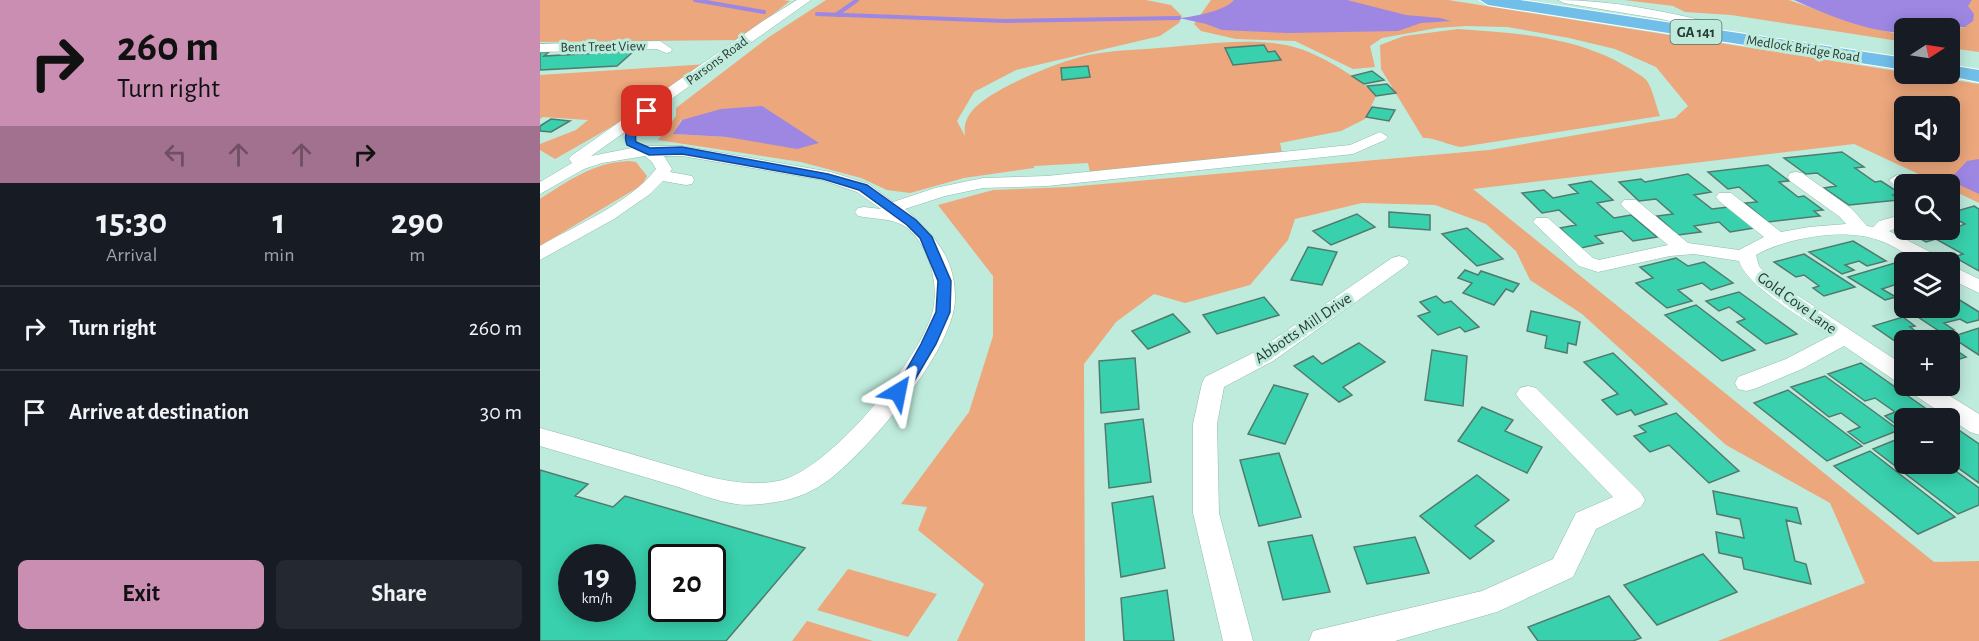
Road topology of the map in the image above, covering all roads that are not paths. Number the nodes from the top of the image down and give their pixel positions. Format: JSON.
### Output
{"nodes":[{"id":1,"x":805,"y":0,"type":"edge"},
{"id":2,"x":1488,"y":0,"type":"edge"},
{"id":3,"x":1541,"y":0,"type":"edge"},
{"id":4,"x":1564,"y":0,"type":"edge"},
{"id":5,"x":1709,"y":26,"type":"junction"},
{"id":6,"x":540,"y":48,"type":"edge"},
{"id":7,"x":666,"y":49,"type":"dead end"},
{"id":8,"x":1894,"y":53,"type":"edge"},
{"id":9,"x":1894,"y":62,"type":"edge"},
{"id":10,"x":1960,"y":63,"type":"edge"},
{"id":11,"x":1979,"y":66,"type":"edge"},
{"id":12,"x":1960,"y":73,"type":"edge"},
{"id":13,"x":1979,"y":76,"type":"edge"},
{"id":14,"x":647,"y":111,"type":"junction"},
{"id":15,"x":1380,"y":137,"type":"dead end"},
{"id":16,"x":593,"y":149,"type":"junction"},
{"id":17,"x":649,"y":152,"type":"junction"},
{"id":18,"x":661,"y":176,"type":"junction"},
{"id":19,"x":1796,"y":177,"type":"dead end"},
{"id":20,"x":686,"y":180,"type":"dead end"},
{"id":21,"x":540,"y":182,"type":"edge"},
{"id":22,"x":540,"y":189,"type":"edge"},
{"id":23,"x":1725,"y":197,"type":"dead end"},
{"id":24,"x":1630,"y":204,"type":"dead end"},
{"id":25,"x":891,"y":208,"type":"junction"},
{"id":26,"x":864,"y":212,"type":"dead end"},
{"id":27,"x":1542,"y":222,"type":"dead end"},
{"id":28,"x":1894,"y":222,"type":"edge"},
{"id":29,"x":911,"y":223,"type":"junction"},
{"id":30,"x":1869,"y":231,"type":"junction"},
{"id":31,"x":1777,"y":238,"type":"junction"},
{"id":32,"x":1684,"y":249,"type":"junction"},
{"id":33,"x":1917,"y":252,"type":"edge"},
{"id":34,"x":540,"y":254,"type":"edge"},
{"id":35,"x":1746,"y":256,"type":"junction"},
{"id":36,"x":1399,"y":262,"type":"dead end"},
{"id":37,"x":1960,"y":276,"type":"edge"},
{"id":38,"x":1978,"y":286,"type":"edge"},
{"id":39,"x":1845,"y":337,"type":"junction"},
{"id":40,"x":1894,"y":370,"type":"edge"},
{"id":41,"x":1746,"y":382,"type":"dead end"},
{"id":42,"x":1528,"y":394,"type":"dead end"},
{"id":43,"x":1933,"y":396,"type":"edge"},
{"id":44,"x":1979,"y":426,"type":"edge"},
{"id":45,"x":540,"y":437,"type":"edge"},
{"id":46,"x":1238,"y":641,"type":"edge"},
{"id":47,"x":1324,"y":641,"type":"edge"}],
"edges":[{"from":1,"to":14,"type":"street","name":"Parsons Road"},
{"from":2,"to":9,"type":"highway","name":"Medlock Bridge Road","number":"GA 141"},
{"from":3,"to":5,"type":"highway","name":"Medlock Bridge Road","number":"GA 141"},
{"from":4,"to":5,"type":"street","name":"Medlock Bridge Road"},
{"from":5,"to":8,"type":"highway","name":"Medlock Bridge Road","number":"GA 141"},
{"from":6,"to":7,"type":"street","name":"Bent Treet View"},
{"from":10,"to":11,"type":"highway"},
{"from":12,"to":13,"type":"highway"},
{"from":14,"to":16,"type":"street","name":"Parsons Road"},
{"from":14,"to":17,"type":"street"},
{"from":15,"to":25,"type":"street"},
{"from":16,"to":17,"type":"street"},
{"from":16,"to":21,"type":"street","name":"Parsons Road"},
{"from":17,"to":18,"type":"street"},
{"from":17,"to":22,"type":"street"},
{"from":17,"to":25,"type":"street"},
{"from":18,"to":20,"type":"street"},
{"from":18,"to":34,"type":"street"},
{"from":19,"to":30,"type":"street"},
{"from":23,"to":31,"type":"street"},
{"from":24,"to":32,"type":"street"},
{"from":25,"to":29,"type":"street"},
{"from":26,"to":29,"type":"street"},
{"from":27,"to":32,"type":"street"},
{"from":28,"to":30,"type":"street"},
{"from":29,"to":45,"type":"street"},
{"from":30,"to":31,"type":"street","name":"Gold Cove Lane"},
{"from":30,"to":33,"type":"street","name":"Gold Cove Lane"},
{"from":31,"to":35,"type":"street","name":"Gold Cove Lane"},
{"from":32,"to":35,"type":"street"},
{"from":35,"to":39,"type":"street","name":"Gold Cove Lane"},
{"from":36,"to":46,"type":"street","name":"Abbotts Mill Drive"},
{"from":37,"to":38,"type":"street"},
{"from":39,"to":40,"type":"street","name":"Gold Cove Lane"},
{"from":39,"to":41,"type":"street"},
{"from":42,"to":47,"type":"street"},
{"from":43,"to":44,"type":"street"}]}
